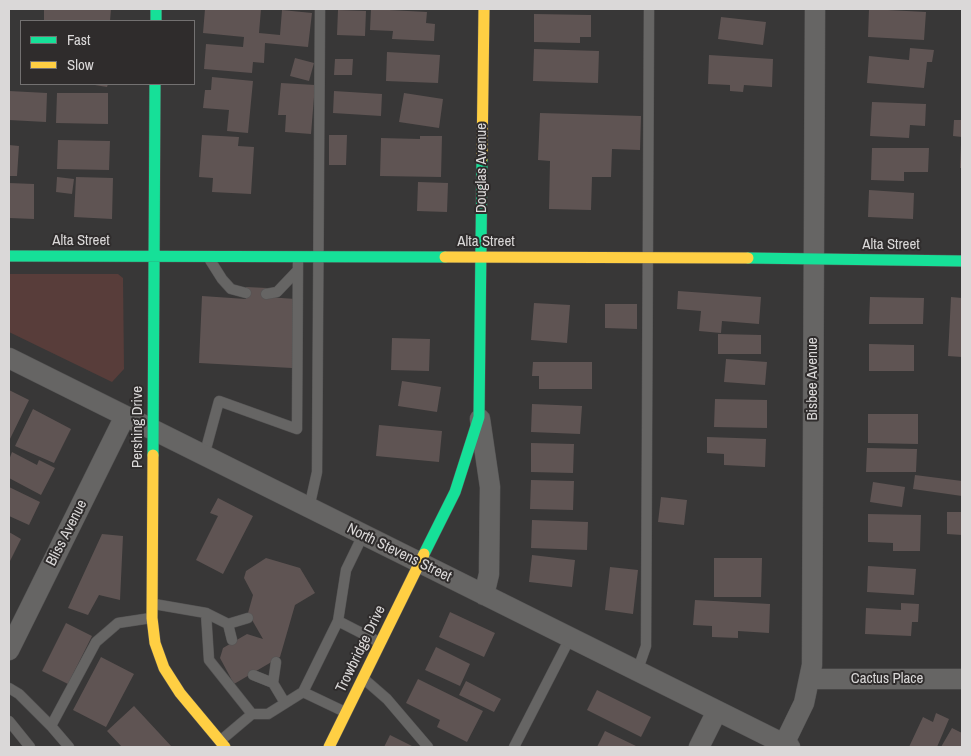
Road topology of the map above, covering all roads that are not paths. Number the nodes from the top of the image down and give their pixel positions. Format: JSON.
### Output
{"nodes":[{"id":1,"x":320,"y":9,"type":"edge"},
{"id":2,"x":484,"y":9,"type":"edge"},
{"id":3,"x":649,"y":9,"type":"edge"},
{"id":4,"x":814,"y":9,"type":"edge"},
{"id":5,"x":155,"y":85,"type":"edge"},
{"id":6,"x":9,"y":256,"type":"edge"},
{"id":7,"x":298,"y":256,"type":"junction"},
{"id":8,"x":317,"y":256,"type":"junction"},
{"id":9,"x":154,"y":257,"type":"junction"},
{"id":10,"x":208,"y":257,"type":"junction"},
{"id":11,"x":482,"y":257,"type":"junction"},
{"id":12,"x":646,"y":257,"type":"junction"},
{"id":13,"x":813,"y":260,"type":"junction"},
{"id":14,"x":962,"y":261,"type":"edge"},
{"id":15,"x":298,"y":271,"type":"junction"},
{"id":16,"x":246,"y":293,"type":"dead end"},
{"id":17,"x":266,"y":294,"type":"dead end"},
{"id":18,"x":9,"y":358,"type":"edge"},
{"id":19,"x":126,"y":416,"type":"junction"},
{"id":20,"x":479,"y":417,"type":"junction"},
{"id":21,"x":153,"y":430,"type":"junction"},
{"id":22,"x":204,"y":456,"type":"junction"},
{"id":23,"x":309,"y":508,"type":"junction"},
{"id":24,"x":363,"y":535,"type":"junction"},
{"id":25,"x":420,"y":563,"type":"junction"},
{"id":26,"x":484,"y":595,"type":"junction"},
{"id":27,"x":152,"y":604,"type":"junction"},
{"id":28,"x":206,"y":612,"type":"junction"},
{"id":29,"x":152,"y":618,"type":"junction"},
{"id":30,"x":248,"y":618,"type":"dead end"},
{"id":31,"x":338,"y":621,"type":"junction"},
{"id":32,"x":228,"y":624,"type":"junction"},
{"id":33,"x":570,"y":638,"type":"junction"},
{"id":34,"x":232,"y":640,"type":"dead end"},
{"id":35,"x":381,"y":643,"type":"junction"},
{"id":36,"x":9,"y":650,"type":"edge"},
{"id":37,"x":276,"y":662,"type":"dead end"},
{"id":38,"x":638,"y":672,"type":"junction"},
{"id":39,"x":252,"y":675,"type":"dead end"},
{"id":40,"x":363,"y":678,"type":"junction"},
{"id":41,"x":811,"y":678,"type":"junction"},
{"id":42,"x":962,"y":679,"type":"edge"},
{"id":43,"x":272,"y":683,"type":"junction"},
{"id":44,"x":9,"y":688,"type":"edge"},
{"id":45,"x":303,"y":692,"type":"junction"},
{"id":46,"x":285,"y":703,"type":"junction"},
{"id":47,"x":717,"y":711,"type":"junction"},
{"id":48,"x":346,"y":713,"type":"junction"},
{"id":49,"x":252,"y":714,"type":"junction"},
{"id":50,"x":9,"y":721,"type":"edge"},
{"id":51,"x":51,"y":726,"type":"junction"},
{"id":52,"x":222,"y":744,"type":"edge"},
{"id":53,"x":787,"y":746,"type":"edge"},
{"id":54,"x":30,"y":747,"type":"edge"},
{"id":55,"x":69,"y":747,"type":"edge"},
{"id":56,"x":329,"y":747,"type":"edge"},
{"id":57,"x":428,"y":747,"type":"edge"},
{"id":58,"x":514,"y":747,"type":"edge"},
{"id":59,"x":699,"y":747,"type":"edge"}],
"edges":[{"from":1,"to":8,"type":"lane"},
{"from":2,"to":11,"type":"main road","name":"Douglas Avenue"},
{"from":3,"to":12,"type":"lane"},
{"from":4,"to":13,"type":"street","name":"Bisbee Avenue"},
{"from":5,"to":9,"type":"main road","name":"Pershing Drive"},
{"from":6,"to":9,"type":"main road","name":"Alta Street"},
{"from":7,"to":8,"type":"main road","name":"Alta Street"},
{"from":7,"to":10,"type":"main road","name":"Alta Street"},
{"from":7,"to":15,"type":"lane"},
{"from":8,"to":11,"type":"main road","name":"Alta Street"},
{"from":8,"to":23,"type":"lane"},
{"from":9,"to":10,"type":"main road","name":"Alta Street"},
{"from":9,"to":21,"type":"main road","name":"Pershing Drive"},
{"from":10,"to":16,"type":"lane"},
{"from":11,"to":12,"type":"main road","name":"Alta Street"},
{"from":11,"to":20,"type":"main road","name":"Douglas Avenue"},
{"from":12,"to":13,"type":"main road","name":"Alta Street"},
{"from":12,"to":38,"type":"lane"},
{"from":13,"to":14,"type":"main road","name":"Alta Street"},
{"from":13,"to":41,"type":"street","name":"Bisbee Avenue"},
{"from":15,"to":17,"type":"lane"},
{"from":15,"to":22,"type":"lane"},
{"from":18,"to":19,"type":"street","name":"North Stevens Street"},
{"from":19,"to":21,"type":"street","name":"North Stevens Street"},
{"from":19,"to":36,"type":"street","name":"Bliss Avenue"},
{"from":20,"to":25,"type":"main road","name":"Douglas Avenue"},
{"from":20,"to":26,"type":"street","name":"Douglas Avenue"},
{"from":21,"to":22,"type":"street","name":"North Stevens Street"},
{"from":21,"to":27,"type":"main road","name":"Pershing Drive"},
{"from":22,"to":23,"type":"street","name":"North Stevens Street"},
{"from":23,"to":24,"type":"street","name":"North Stevens Street"},
{"from":24,"to":25,"type":"street","name":"North Stevens Street"},
{"from":24,"to":31,"type":"lane"},
{"from":25,"to":26,"type":"street","name":"North Stevens Street"},
{"from":25,"to":35,"type":"main road","name":"Trowbridge Drive"},
{"from":26,"to":33,"type":"street","name":"North Stevens Street"},
{"from":27,"to":28,"type":"lane"},
{"from":27,"to":29,"type":"main road","name":"Pershing Drive"},
{"from":28,"to":32,"type":"lane"},
{"from":28,"to":49,"type":"lane"},
{"from":29,"to":51,"type":"lane"},
{"from":29,"to":52,"type":"main road","name":"Pershing Drive"},
{"from":30,"to":32,"type":"lane"},
{"from":31,"to":35,"type":"lane"},
{"from":31,"to":45,"type":"lane"},
{"from":32,"to":34,"type":"lane"},
{"from":33,"to":38,"type":"street","name":"North Stevens Street"},
{"from":33,"to":58,"type":"lane"},
{"from":35,"to":40,"type":"main road","name":"Trowbridge Drive"},
{"from":37,"to":43,"type":"lane"},
{"from":38,"to":47,"type":"street","name":"North Stevens Street"},
{"from":39,"to":43,"type":"lane"},
{"from":40,"to":48,"type":"main road","name":"Trowbridge Drive"},
{"from":40,"to":57,"type":"lane"},
{"from":41,"to":42,"type":"street","name":"Cactus Place"},
{"from":41,"to":53,"type":"street","name":"Bisbee Avenue"},
{"from":43,"to":46,"type":"lane"},
{"from":44,"to":51,"type":"lane"},
{"from":45,"to":46,"type":"lane"},
{"from":45,"to":48,"type":"lane"},
{"from":46,"to":49,"type":"lane"},
{"from":47,"to":53,"type":"street","name":"North Stevens Street"},
{"from":47,"to":59,"type":"street"},
{"from":48,"to":56,"type":"main road","name":"Trowbridge Drive"},
{"from":49,"to":52,"type":"lane"},
{"from":50,"to":54,"type":"lane"},
{"from":51,"to":55,"type":"lane"}]}
